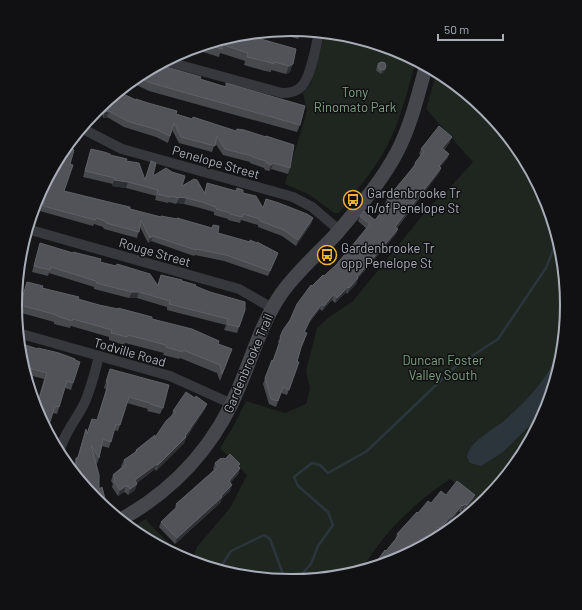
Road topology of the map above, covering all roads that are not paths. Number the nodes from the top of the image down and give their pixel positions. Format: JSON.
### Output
{"nodes":[{"id":1,"x":318,"y":38,"type":"edge"},
{"id":2,"x":173,"y":63,"type":"edge"},
{"id":3,"x":424,"y":71,"type":"edge"},
{"id":4,"x":87,"y":131,"type":"edge"},
{"id":5,"x":339,"y":230,"type":"junction"},
{"id":6,"x":32,"y":231,"type":"edge"},
{"id":7,"x":272,"y":308,"type":"junction"},
{"id":8,"x":24,"y":335,"type":"edge"},
{"id":9,"x":100,"y":356,"type":"junction"},
{"id":10,"x":232,"y":404,"type":"junction"},
{"id":11,"x":62,"y":445,"type":"edge"},
{"id":12,"x":126,"y":517,"type":"edge"}],
"edges":[{"from":1,"to":2,"type":"street"},
{"from":3,"to":5,"type":"street","name":"Gardenbrooke Trail"},
{"from":4,"to":5,"type":"street","name":"Penelope Street"},
{"from":5,"to":7,"type":"street","name":"Gardenbrooke Trail"},
{"from":6,"to":7,"type":"street","name":"Rouge Street"},
{"from":7,"to":10,"type":"street","name":"Gardenbrooke Trail"},
{"from":8,"to":9,"type":"street","name":"Todville Road"},
{"from":9,"to":10,"type":"street","name":"Todville Road"},
{"from":9,"to":11,"type":"street"},
{"from":10,"to":12,"type":"street","name":"Gardenbrooke Trail"}]}
